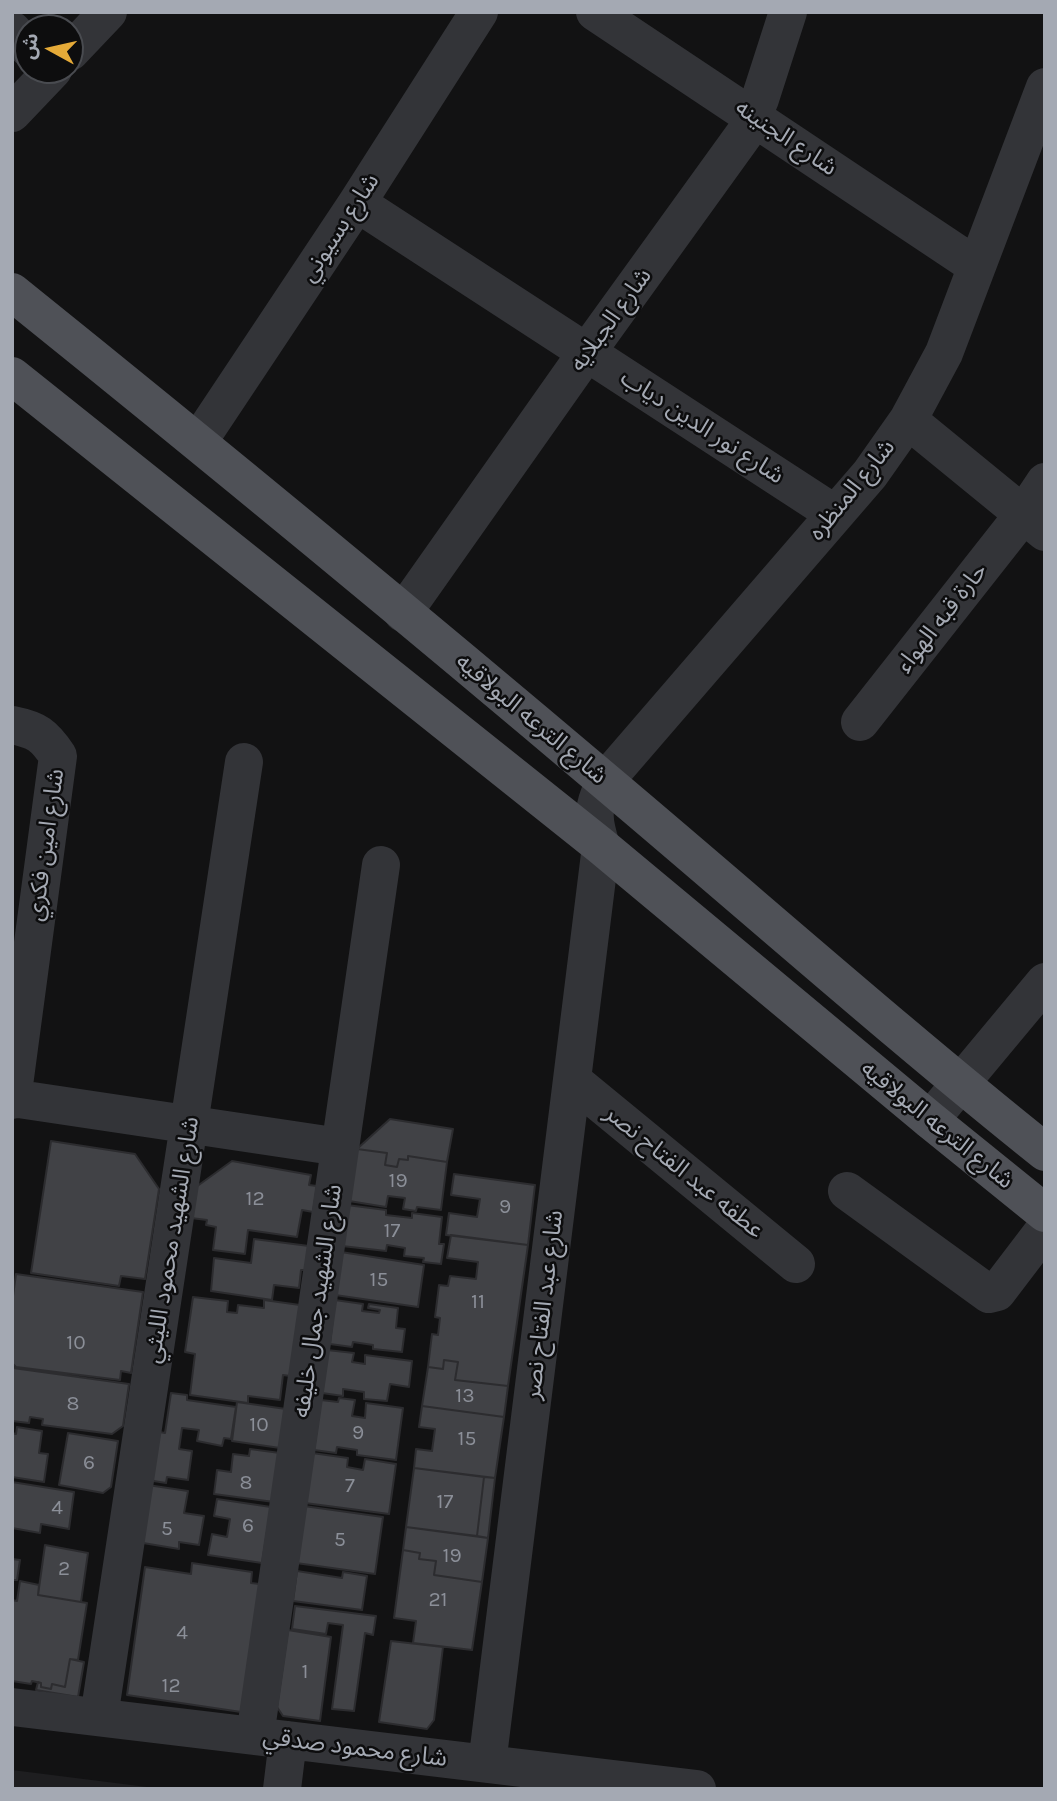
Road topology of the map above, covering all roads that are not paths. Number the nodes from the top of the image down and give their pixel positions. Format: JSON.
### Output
{"nodes":[{"id":1,"x":108,"y":12,"type":"edge"},
{"id":2,"x":479,"y":12,"type":"edge"},
{"id":3,"x":595,"y":12,"type":"edge"},
{"id":4,"x":788,"y":12,"type":"edge"},
{"id":5,"x":84,"y":33,"type":"edge"},
{"id":6,"x":33,"y":84,"type":"edge"},
{"id":7,"x":1045,"y":87,"type":"edge"},
{"id":8,"x":12,"y":113,"type":"edge"},
{"id":9,"x":753,"y":116,"type":"junction"},
{"id":10,"x":1038,"y":129,"type":"edge"},
{"id":11,"x":357,"y":203,"type":"junction"},
{"id":12,"x":976,"y":266,"type":"junction"},
{"id":13,"x":12,"y":292,"type":"edge"},
{"id":14,"x":587,"y":352,"type":"junction"},
{"id":15,"x":12,"y":376,"type":"edge"},
{"id":16,"x":908,"y":420,"type":"junction"},
{"id":17,"x":198,"y":442,"type":"junction"},
{"id":18,"x":1045,"y":482,"type":"edge"},
{"id":19,"x":835,"y":514,"type":"junction"},
{"id":20,"x":1034,"y":524,"type":"edge"},
{"id":21,"x":403,"y":613,"type":"junction"},
{"id":22,"x":860,"y":722,"type":"dead end"},
{"id":23,"x":12,"y":725,"type":"edge"},
{"id":24,"x":244,"y":762,"type":"dead end"},
{"id":25,"x":605,"y":781,"type":"junction"},
{"id":26,"x":601,"y":846,"type":"junction"},
{"id":27,"x":382,"y":865,"type":"dead end"},
{"id":28,"x":1045,"y":982,"type":"edge"},
{"id":29,"x":572,"y":1080,"type":"junction"},
{"id":30,"x":960,"y":1084,"type":"junction"},
{"id":31,"x":12,"y":1098,"type":"edge"},
{"id":32,"x":930,"y":1120,"type":"junction"},
{"id":33,"x":189,"y":1124,"type":"junction"},
{"id":34,"x":340,"y":1147,"type":"junction"},
{"id":35,"x":1045,"y":1152,"type":"edge"},
{"id":36,"x":847,"y":1191,"type":"dead end"},
{"id":37,"x":1045,"y":1213,"type":"edge"},
{"id":38,"x":1045,"y":1229,"type":"edge"},
{"id":39,"x":796,"y":1264,"type":"dead end"},
{"id":40,"x":12,"y":1707,"type":"edge"},
{"id":41,"x":99,"y":1717,"type":"junction"},
{"id":42,"x":271,"y":1738,"type":"junction"},
{"id":43,"x":487,"y":1764,"type":"junction"},
{"id":44,"x":556,"y":1780,"type":"edge"},
{"id":45,"x":282,"y":1789,"type":"edge"},
{"id":46,"x":697,"y":1789,"type":"edge"}],
"edges":[{"from":1,"to":5,"type":"street"},
{"from":2,"to":11,"type":"street","name":"شارع بسيوني"},
{"from":3,"to":9,"type":"street","name":"شارع الجنينه"},
{"from":4,"to":9,"type":"street","name":"شارع الجبلايه"},
{"from":6,"to":8,"type":"street"},
{"from":7,"to":10,"type":"street","name":"شارع المنظره"},
{"from":9,"to":12,"type":"street","name":"شارع الجنينه"},
{"from":9,"to":14,"type":"street","name":"شارع الجبلايه"},
{"from":10,"to":12,"type":"street","name":"شارع المنظره"},
{"from":11,"to":14,"type":"street","name":"شارع نور الدين دياب"},
{"from":11,"to":17,"type":"street","name":"شارع بسيوني"},
{"from":12,"to":16,"type":"street","name":"شارع المنظره"},
{"from":13,"to":17,"type":"main road","name":"شارع الترعه البولاقيه"},
{"from":14,"to":19,"type":"street","name":"شارع نور الدين دياب"},
{"from":14,"to":21,"type":"street","name":"شارع الجبلايه"},
{"from":15,"to":26,"type":"main road","name":"شارع الترعه البولاقيه"},
{"from":16,"to":19,"type":"street","name":"شارع المنظره"},
{"from":16,"to":20,"type":"street"},
{"from":17,"to":21,"type":"main road","name":"شارع الترعه البولاقيه"},
{"from":18,"to":20,"type":"street","name":"حارة قبه الهواء"},
{"from":19,"to":25,"type":"street","name":"شارع المنظره"},
{"from":20,"to":22,"type":"street","name":"حارة قبه الهواء"},
{"from":21,"to":25,"type":"main road","name":"شارع الترعه البولاقيه"},
{"from":23,"to":31,"type":"street","name":"شارع امين فكري"},
{"from":24,"to":33,"type":"street","name":"شارع الشهيد محمود الليثي"},
{"from":25,"to":26,"type":"street","name":"شارع المنظره"},
{"from":25,"to":30,"type":"main road","name":"شارع الترعه البولاقيه"},
{"from":26,"to":29,"type":"street","name":"شارع عبد الفتاح نصر"},
{"from":26,"to":32,"type":"main road","name":"شارع الترعه البولاقيه"},
{"from":27,"to":34,"type":"street","name":"شارع الشهيد جمال خليفه"},
{"from":28,"to":30,"type":"street"},
{"from":29,"to":39,"type":"street","name":"عطفه عبد الفتاح نصر"},
{"from":29,"to":43,"type":"street","name":"شارع عبد الفتاح نصر"},
{"from":30,"to":32,"type":"street"},
{"from":30,"to":35,"type":"main road","name":"شارع الترعه البولاقيه"},
{"from":31,"to":33,"type":"street"},
{"from":32,"to":37,"type":"main road","name":"شارع الترعه البولاقيه"},
{"from":33,"to":34,"type":"street"},
{"from":33,"to":41,"type":"street","name":"شارع الشهيد محمود الليثي"},
{"from":34,"to":42,"type":"street","name":"شارع الشهيد جمال خليفه"},
{"from":36,"to":38,"type":"street"},
{"from":40,"to":41,"type":"street","name":"شارع محمود صدقي"},
{"from":41,"to":42,"type":"street","name":"شارع محمود صدقي"},
{"from":42,"to":43,"type":"street","name":"شارع محمود صدقي"},
{"from":42,"to":45,"type":"street","name":"شارع الشهيد جمال خليفه"},
{"from":43,"to":44,"type":"street","name":"شارع محمود صدقي"},
{"from":44,"to":46,"type":"street","name":"شارع محمود صدقي"}]}
